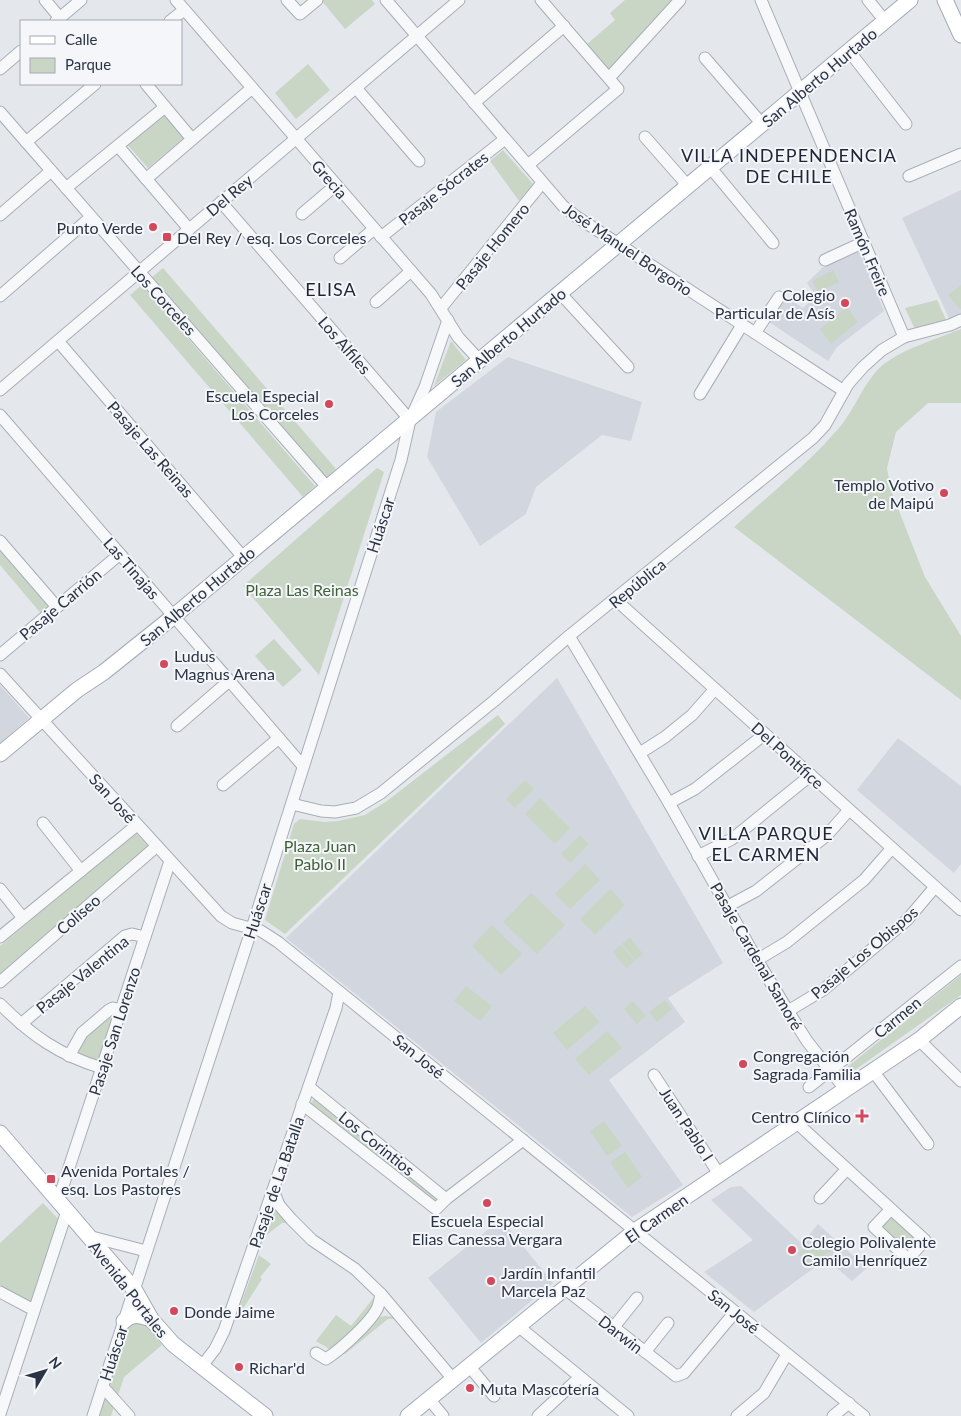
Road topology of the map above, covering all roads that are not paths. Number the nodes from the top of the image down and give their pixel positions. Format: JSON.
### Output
{"nodes":[{"id":1,"x":45,"y":0,"type":"edge"},
{"id":2,"x":81,"y":0,"type":"edge"},
{"id":3,"x":176,"y":0,"type":"edge"},
{"id":4,"x":287,"y":0,"type":"edge"},
{"id":5,"x":318,"y":0,"type":"edge"},
{"id":6,"x":386,"y":0,"type":"edge"},
{"id":7,"x":459,"y":0,"type":"edge"},
{"id":8,"x":541,"y":0,"type":"edge"},
{"id":9,"x":680,"y":0,"type":"edge"},
{"id":10,"x":761,"y":0,"type":"edge"},
{"id":11,"x":868,"y":0,"type":"edge"},
{"id":12,"x":910,"y":0,"type":"edge"},
{"id":13,"x":945,"y":0,"type":"edge"},
{"id":14,"x":184,"y":10,"type":"junction"},
{"id":15,"x":58,"y":20,"type":"edge"},
{"id":16,"x":171,"y":20,"type":"edge"},
{"id":17,"x":885,"y":21,"type":"junction"},
{"id":18,"x":564,"y":26,"type":"junction"},
{"id":19,"x":961,"y":35,"type":"edge"},
{"id":20,"x":417,"y":36,"type":"junction"},
{"id":21,"x":20,"y":52,"type":"edge"},
{"id":22,"x":849,"y":52,"type":"junction"},
{"id":23,"x":705,"y":58,"type":"dead end"},
{"id":24,"x":0,"y":69,"type":"edge"},
{"id":25,"x":609,"y":78,"type":"junction"},
{"id":26,"x":94,"y":85,"type":"edge"},
{"id":27,"x":147,"y":85,"type":"edge"},
{"id":28,"x":252,"y":88,"type":"junction"},
{"id":29,"x":356,"y":88,"type":"junction"},
{"id":30,"x":800,"y":93,"type":"junction"},
{"id":31,"x":474,"y":103,"type":"junction"},
{"id":32,"x":165,"y":106,"type":"junction"},
{"id":33,"x":0,"y":112,"type":"edge"},
{"id":34,"x":762,"y":124,"type":"junction"},
{"id":35,"x":906,"y":124,"type":"dead end"},
{"id":36,"x":645,"y":137,"type":"dead end"},
{"id":37,"x":192,"y":139,"type":"junction"},
{"id":38,"x":296,"y":139,"type":"junction"},
{"id":39,"x":505,"y":139,"type":"junction"},
{"id":40,"x":26,"y":142,"type":"junction"},
{"id":41,"x":118,"y":146,"type":"junction"},
{"id":42,"x":961,"y":154,"type":"edge"},
{"id":43,"x":419,"y":161,"type":"dead end"},
{"id":44,"x":528,"y":165,"type":"junction"},
{"id":45,"x":710,"y":167,"type":"junction"},
{"id":46,"x":51,"y":171,"type":"junction"},
{"id":47,"x":909,"y":176,"type":"dead end"},
{"id":48,"x":146,"y":179,"type":"junction"},
{"id":49,"x":542,"y":183,"type":"junction"},
{"id":50,"x":336,"y":185,"type":"junction"},
{"id":51,"x":688,"y":186,"type":"junction"},
{"id":52,"x":66,"y":188,"type":"junction"},
{"id":53,"x":221,"y":202,"type":"junction"},
{"id":54,"x":0,"y":214,"type":"edge"},
{"id":55,"x":302,"y":214,"type":"dead end"},
{"id":56,"x":91,"y":217,"type":"junction"},
{"id":57,"x":189,"y":229,"type":"junction"},
{"id":58,"x":378,"y":233,"type":"junction"},
{"id":59,"x":864,"y":242,"type":"junction"},
{"id":60,"x":619,"y":244,"type":"junction"},
{"id":61,"x":773,"y":244,"type":"dead end"},
{"id":62,"x":340,"y":258,"type":"dead end"},
{"id":63,"x":825,"y":260,"type":"dead end"},
{"id":64,"x":411,"y":271,"type":"junction"},
{"id":65,"x":139,"y":272,"type":"junction"},
{"id":66,"x":560,"y":293,"type":"junction"},
{"id":67,"x":0,"y":296,"type":"edge"},
{"id":68,"x":779,"y":297,"type":"dead end"},
{"id":69,"x":376,"y":302,"type":"dead end"},
{"id":70,"x":441,"y":308,"type":"junction"},
{"id":71,"x":448,"y":320,"type":"junction"},
{"id":72,"x":961,"y":320,"type":"edge"},
{"id":73,"x":742,"y":325,"type":"junction"},
{"id":74,"x":755,"y":333,"type":"junction"},
{"id":75,"x":904,"y":337,"type":"junction"},
{"id":76,"x":58,"y":341,"type":"junction"},
{"id":77,"x":480,"y":361,"type":"junction"},
{"id":78,"x":628,"y":367,"type":"dead end"},
{"id":79,"x":0,"y":390,"type":"edge"},
{"id":80,"x":844,"y":392,"type":"junction"},
{"id":81,"x":700,"y":394,"type":"dead end"},
{"id":82,"x":0,"y":415,"type":"edge"},
{"id":83,"x":410,"y":420,"type":"junction"},
{"id":84,"x":327,"y":487,"type":"junction"},
{"id":85,"x":0,"y":541,"type":"edge"},
{"id":86,"x":120,"y":554,"type":"junction"},
{"id":87,"x":243,"y":557,"type":"junction"},
{"id":88,"x":616,"y":600,"type":"junction"},
{"id":89,"x":57,"y":607,"type":"junction"},
{"id":90,"x":174,"y":616,"type":"junction"},
{"id":91,"x":569,"y":636,"type":"junction"},
{"id":92,"x":0,"y":655,"type":"edge"},
{"id":93,"x":0,"y":674,"type":"edge"},
{"id":94,"x":229,"y":681,"type":"junction"},
{"id":95,"x":714,"y":689,"type":"junction"},
{"id":96,"x":44,"y":722,"type":"junction"},
{"id":97,"x":178,"y":726,"type":"dead end"},
{"id":98,"x":765,"y":734,"type":"junction"},
{"id":99,"x":279,"y":738,"type":"junction"},
{"id":100,"x":640,"y":753,"type":"junction"},
{"id":101,"x":0,"y":754,"type":"edge"},
{"id":102,"x":0,"y":764,"type":"edge"},
{"id":103,"x":303,"y":766,"type":"junction"},
{"id":104,"x":811,"y":776,"type":"junction"},
{"id":105,"x":223,"y":785,"type":"dead end"},
{"id":106,"x":669,"y":803,"type":"junction"},
{"id":107,"x":292,"y":804,"type":"junction"},
{"id":108,"x":849,"y":810,"type":"junction"},
{"id":109,"x":43,"y":823,"type":"dead end"},
{"id":110,"x":137,"y":825,"type":"junction"},
{"id":111,"x":157,"y":846,"type":"junction"},
{"id":112,"x":892,"y":848,"type":"junction"},
{"id":113,"x":698,"y":856,"type":"junction"},
{"id":114,"x":170,"y":861,"type":"junction"},
{"id":115,"x":81,"y":871,"type":"junction"},
{"id":116,"x":935,"y":887,"type":"junction"},
{"id":117,"x":0,"y":889,"type":"edge"},
{"id":118,"x":728,"y":906,"type":"junction"},
{"id":119,"x":961,"y":910,"type":"edge"},
{"id":120,"x":23,"y":918,"type":"junction"},
{"id":121,"x":252,"y":928,"type":"junction"},
{"id":122,"x":0,"y":937,"type":"edge"},
{"id":123,"x":145,"y":937,"type":"junction"},
{"id":124,"x":758,"y":960,"type":"junction"},
{"id":125,"x":961,"y":966,"type":"edge"},
{"id":126,"x":0,"y":982,"type":"edge"},
{"id":127,"x":339,"y":992,"type":"junction"},
{"id":128,"x":0,"y":1004,"type":"edge"},
{"id":129,"x":961,"y":1006,"type":"edge"},
{"id":130,"x":121,"y":1010,"type":"junction"},
{"id":131,"x":788,"y":1011,"type":"junction"},
{"id":132,"x":961,"y":1017,"type":"edge"},
{"id":133,"x":21,"y":1024,"type":"junction"},
{"id":134,"x":919,"y":1040,"type":"junction"},
{"id":135,"x":69,"y":1056,"type":"junction"},
{"id":136,"x":102,"y":1068,"type":"junction"},
{"id":137,"x":830,"y":1070,"type":"junction"},
{"id":138,"x":873,"y":1071,"type":"junction"},
{"id":139,"x":654,"y":1075,"type":"dead end"},
{"id":140,"x":961,"y":1081,"type":"edge"},
{"id":141,"x":308,"y":1086,"type":"junction"},
{"id":142,"x":809,"y":1087,"type":"dead end"},
{"id":143,"x":846,"y":1089,"type":"junction"},
{"id":144,"x":302,"y":1104,"type":"junction"},
{"id":145,"x":796,"y":1122,"type":"junction"},
{"id":146,"x":0,"y":1133,"type":"edge"},
{"id":147,"x":523,"y":1140,"type":"junction"},
{"id":148,"x":928,"y":1144,"type":"dead end"},
{"id":149,"x":847,"y":1169,"type":"junction"},
{"id":150,"x":719,"y":1174,"type":"junction"},
{"id":151,"x":273,"y":1190,"type":"junction"},
{"id":152,"x":820,"y":1198,"type":"dead end"},
{"id":153,"x":446,"y":1199,"type":"junction"},
{"id":154,"x":62,"y":1206,"type":"junction"},
{"id":155,"x":891,"y":1209,"type":"junction"},
{"id":156,"x":286,"y":1214,"type":"junction"},
{"id":157,"x":263,"y":1220,"type":"junction"},
{"id":158,"x":635,"y":1231,"type":"junction"},
{"id":159,"x":88,"y":1236,"type":"junction"},
{"id":160,"x":146,"y":1251,"type":"junction"},
{"id":161,"x":564,"y":1288,"type":"junction"},
{"id":162,"x":134,"y":1289,"type":"junction"},
{"id":163,"x":0,"y":1292,"type":"edge"},
{"id":164,"x":381,"y":1294,"type":"junction"},
{"id":165,"x":637,"y":1298,"type":"dead end"},
{"id":166,"x":34,"y":1310,"type":"junction"},
{"id":167,"x":397,"y":1312,"type":"junction"},
{"id":168,"x":735,"y":1312,"type":"junction"},
{"id":169,"x":151,"y":1318,"type":"junction"},
{"id":170,"x":370,"y":1319,"type":"junction"},
{"id":171,"x":124,"y":1321,"type":"junction"},
{"id":172,"x":668,"y":1323,"type":"dead end"},
{"id":173,"x":518,"y":1326,"type":"junction"},
{"id":174,"x":613,"y":1328,"type":"junction"},
{"id":175,"x":645,"y":1352,"type":"junction"},
{"id":176,"x":316,"y":1353,"type":"dead end"},
{"id":177,"x":787,"y":1354,"type":"junction"},
{"id":178,"x":202,"y":1366,"type":"junction"},
{"id":179,"x":469,"y":1366,"type":"junction"},
{"id":180,"x":580,"y":1377,"type":"junction"},
{"id":181,"x":453,"y":1379,"type":"junction"},
{"id":182,"x":102,"y":1387,"type":"junction"},
{"id":183,"x":3,"y":1394,"type":"edge"},
{"id":184,"x":494,"y":1396,"type":"dead end"},
{"id":185,"x":429,"y":1399,"type":"junction"},
{"id":186,"x":849,"y":1403,"type":"junction"},
{"id":187,"x":0,"y":1414,"type":"edge"},
{"id":188,"x":543,"y":1414,"type":"edge"},
{"id":189,"x":93,"y":1416,"type":"edge"},
{"id":190,"x":129,"y":1416,"type":"edge"},
{"id":191,"x":264,"y":1416,"type":"edge"},
{"id":192,"x":408,"y":1416,"type":"edge"},
{"id":193,"x":443,"y":1416,"type":"edge"},
{"id":194,"x":628,"y":1416,"type":"edge"},
{"id":195,"x":737,"y":1416,"type":"edge"},
{"id":196,"x":833,"y":1416,"type":"edge"},
{"id":197,"x":864,"y":1416,"type":"edge"}],
"edges":[{"from":1,"to":15,"type":"street"},
{"from":2,"to":15,"type":"street"},
{"from":3,"to":14,"type":"street","name":"Grecia"},
{"from":4,"to":5,"type":"street"},
{"from":6,"to":20,"type":"street","name":"José Manuel Borgoño"},
{"from":7,"to":20,"type":"street","name":"Del Rey"},
{"from":8,"to":18,"type":"street"},
{"from":9,"to":25,"type":"street"},
{"from":10,"to":30,"type":"street","name":"Ramón Freire"},
{"from":11,"to":17,"type":"street"},
{"from":12,"to":17,"type":"main road","name":"San Alberto Hurtado"},
{"from":13,"to":19,"type":"main road"},
{"from":14,"to":16,"type":"street"},
{"from":14,"to":28,"type":"street","name":"Grecia"},
{"from":17,"to":22,"type":"main road","name":"San Alberto Hurtado"},
{"from":18,"to":25,"type":"street"},
{"from":18,"to":31,"type":"street"},
{"from":20,"to":29,"type":"street","name":"Del Rey"},
{"from":20,"to":31,"type":"street","name":"José Manuel Borgoño"},
{"from":21,"to":24,"type":"street"},
{"from":22,"to":30,"type":"main road","name":"San Alberto Hurtado"},
{"from":22,"to":35,"type":"street"},
{"from":23,"to":34,"type":"street"},
{"from":25,"to":44,"type":"street"},
{"from":26,"to":40,"type":"street"},
{"from":27,"to":32,"type":"street"},
{"from":28,"to":37,"type":"street"},
{"from":28,"to":38,"type":"street","name":"Grecia"},
{"from":29,"to":38,"type":"street","name":"Del Rey"},
{"from":29,"to":43,"type":"street"},
{"from":30,"to":34,"type":"main road","name":"San Alberto Hurtado"},
{"from":30,"to":59,"type":"street","name":"Ramón Freire"},
{"from":31,"to":39,"type":"street","name":"José Manuel Borgoño"},
{"from":32,"to":37,"type":"street"},
{"from":32,"to":41,"type":"street"},
{"from":33,"to":40,"type":"street","name":"Los Corceles"},
{"from":34,"to":45,"type":"main road","name":"San Alberto Hurtado"},
{"from":36,"to":51,"type":"street"},
{"from":37,"to":48,"type":"street"},
{"from":38,"to":50,"type":"street","name":"Grecia"},
{"from":38,"to":53,"type":"street","name":"Del Rey"},
{"from":39,"to":44,"type":"street","name":"José Manuel Borgoño"},
{"from":39,"to":58,"type":"street","name":"Pasaje Sócrates"},
{"from":40,"to":46,"type":"street","name":"Los Corceles"},
{"from":41,"to":48,"type":"street"},
{"from":41,"to":52,"type":"street"},
{"from":42,"to":47,"type":"street"},
{"from":44,"to":49,"type":"street","name":"José Manuel Borgoño"},
{"from":45,"to":51,"type":"main road","name":"San Alberto Hurtado"},
{"from":45,"to":61,"type":"street"},
{"from":46,"to":52,"type":"street","name":"Los Corceles"},
{"from":46,"to":54,"type":"street"},
{"from":48,"to":57,"type":"street"},
{"from":49,"to":60,"type":"street","name":"José Manuel Borgoño"},
{"from":49,"to":70,"type":"street","name":"Pasaje Homero"},
{"from":50,"to":55,"type":"street"},
{"from":50,"to":58,"type":"street","name":"Grecia"},
{"from":51,"to":60,"type":"main road","name":"San Alberto Hurtado"},
{"from":52,"to":56,"type":"street","name":"Los Corceles"},
{"from":53,"to":57,"type":"street","name":"Del Rey"},
{"from":53,"to":83,"type":"street","name":"Los Alfiles"},
{"from":56,"to":65,"type":"street","name":"Los Corceles"},
{"from":56,"to":67,"type":"street"},
{"from":57,"to":65,"type":"street","name":"Del Rey"},
{"from":58,"to":62,"type":"street","name":"Pasaje Sócrates"},
{"from":58,"to":64,"type":"street","name":"Grecia"},
{"from":59,"to":63,"type":"street"},
{"from":59,"to":75,"type":"street","name":"Ramón Freire"},
{"from":60,"to":66,"type":"main road","name":"San Alberto Hurtado"},
{"from":60,"to":73,"type":"street","name":"José Manuel Borgoño"},
{"from":64,"to":69,"type":"street"},
{"from":64,"to":70,"type":"street","name":"Grecia"},
{"from":65,"to":76,"type":"street","name":"Del Rey"},
{"from":65,"to":84,"type":"street","name":"Los Corceles"},
{"from":66,"to":77,"type":"main road","name":"San Alberto Hurtado"},
{"from":66,"to":78,"type":"street"},
{"from":68,"to":74,"type":"street"},
{"from":70,"to":71,"type":"street","name":"Grecia"},
{"from":71,"to":77,"type":"street","name":"Grecia"},
{"from":71,"to":83,"type":"street","name":"Huáscar"},
{"from":72,"to":75,"type":"street","name":"República"},
{"from":73,"to":74,"type":"street","name":"José Manuel Borgoño"},
{"from":73,"to":81,"type":"street"},
{"from":74,"to":80,"type":"street","name":"José Manuel Borgoño"},
{"from":75,"to":80,"type":"street","name":"República"},
{"from":76,"to":79,"type":"street","name":"Del Rey"},
{"from":76,"to":87,"type":"street","name":"Pasaje Las Reinas"},
{"from":77,"to":83,"type":"main road","name":"San Alberto Hurtado"},
{"from":80,"to":88,"type":"street","name":"República"},
{"from":82,"to":86,"type":"street","name":"Las Tinajas"},
{"from":83,"to":84,"type":"main road","name":"San Alberto Hurtado"},
{"from":83,"to":103,"type":"street","name":"Huáscar"},
{"from":84,"to":87,"type":"main road","name":"San Alberto Hurtado"},
{"from":85,"to":89,"type":"street"},
{"from":86,"to":89,"type":"street","name":"Pasaje Carrión"},
{"from":86,"to":90,"type":"street","name":"Las Tinajas"},
{"from":87,"to":90,"type":"main road","name":"San Alberto Hurtado"},
{"from":88,"to":91,"type":"street","name":"República"},
{"from":88,"to":95,"type":"street","name":"Del Pontífice"},
{"from":89,"to":92,"type":"street","name":"Pasaje Carrión"},
{"from":90,"to":94,"type":"street","name":"Las Tinajas"},
{"from":90,"to":96,"type":"main road","name":"San Alberto Hurtado"},
{"from":91,"to":100,"type":"street","name":"Pasaje Cardenal Samoré"},
{"from":91,"to":107,"type":"street","name":"República"},
{"from":93,"to":96,"type":"street","name":"San José"},
{"from":94,"to":97,"type":"street"},
{"from":94,"to":99,"type":"street","name":"Las Tinajas"},
{"from":95,"to":98,"type":"street","name":"Del Pontífice"},
{"from":95,"to":100,"type":"street"},
{"from":96,"to":101,"type":"main road","name":"San Alberto Hurtado"},
{"from":96,"to":102,"type":"main road","name":"San Alberto Hurtado"},
{"from":96,"to":110,"type":"street","name":"San José"},
{"from":98,"to":104,"type":"street","name":"Del Pontífice"},
{"from":98,"to":106,"type":"street"},
{"from":99,"to":103,"type":"street","name":"Las Tinajas"},
{"from":99,"to":105,"type":"street"},
{"from":100,"to":106,"type":"street","name":"Pasaje Cardenal Samoré"},
{"from":103,"to":107,"type":"street","name":"Huáscar"},
{"from":104,"to":108,"type":"street","name":"Del Pontífice"},
{"from":104,"to":113,"type":"street"},
{"from":106,"to":113,"type":"street","name":"Pasaje Cardenal Samoré"},
{"from":107,"to":121,"type":"street","name":"Huáscar"},
{"from":108,"to":112,"type":"street","name":"Del Pontífice"},
{"from":108,"to":118,"type":"street"},
{"from":109,"to":115,"type":"street"},
{"from":110,"to":111,"type":"street","name":"San José"},
{"from":110,"to":115,"type":"street","name":"Coliseo"},
{"from":111,"to":114,"type":"street","name":"San José"},
{"from":111,"to":126,"type":"street","name":"Coliseo"},
{"from":112,"to":116,"type":"street","name":"Del Pontífice"},
{"from":112,"to":124,"type":"street"},
{"from":113,"to":118,"type":"street","name":"Pasaje Cardenal Samoré"},
{"from":114,"to":121,"type":"street","name":"San José"},
{"from":114,"to":123,"type":"street","name":"Pasaje San Lorenzo"},
{"from":115,"to":120,"type":"street","name":"Coliseo"},
{"from":116,"to":119,"type":"street","name":"Del Pontífice"},
{"from":116,"to":131,"type":"street","name":"Pasaje Los Obispos"},
{"from":117,"to":120,"type":"street"},
{"from":118,"to":124,"type":"street","name":"Pasaje Cardenal Samoré"},
{"from":120,"to":122,"type":"street","name":"Coliseo"},
{"from":121,"to":127,"type":"street","name":"San José"},
{"from":121,"to":160,"type":"street","name":"Huáscar"},
{"from":123,"to":130,"type":"street","name":"Pasaje San Lorenzo"},
{"from":123,"to":133,"type":"street","name":"Pasaje Valentina"},
{"from":124,"to":131,"type":"street","name":"Pasaje Cardenal Samoré"},
{"from":125,"to":137,"type":"street","name":"Carmen"},
{"from":127,"to":141,"type":"street","name":"Pasaje de La Batalla"},
{"from":127,"to":147,"type":"street","name":"San José"},
{"from":128,"to":133,"type":"street"},
{"from":129,"to":134,"type":"main road","name":"El Carmen"},
{"from":130,"to":135,"type":"street"},
{"from":130,"to":136,"type":"street","name":"Pasaje San Lorenzo"},
{"from":131,"to":137,"type":"street","name":"Pasaje Cardenal Samoré"},
{"from":132,"to":134,"type":"main road","name":"El Carmen"},
{"from":133,"to":135,"type":"street"},
{"from":134,"to":138,"type":"main road","name":"El Carmen"},
{"from":134,"to":140,"type":"street"},
{"from":135,"to":136,"type":"street"},
{"from":136,"to":154,"type":"street","name":"Pasaje San Lorenzo"},
{"from":137,"to":142,"type":"street","name":"Carmen"},
{"from":137,"to":143,"type":"street","name":"Pasaje Cardenal Samoré"},
{"from":138,"to":143,"type":"main road","name":"El Carmen"},
{"from":138,"to":148,"type":"street"},
{"from":139,"to":150,"type":"street","name":"Juan Pablo I"},
{"from":141,"to":144,"type":"street","name":"Pasaje de La Batalla"},
{"from":141,"to":153,"type":"street","name":"Los Corintios"},
{"from":143,"to":145,"type":"main road","name":"El Carmen"},
{"from":144,"to":151,"type":"street","name":"Pasaje de La Batalla"},
{"from":144,"to":153,"type":"street"},
{"from":145,"to":149,"type":"street"},
{"from":145,"to":150,"type":"main road","name":"El Carmen"},
{"from":146,"to":154,"type":"main road","name":"Avenida Portales"},
{"from":147,"to":153,"type":"street"},
{"from":147,"to":158,"type":"street","name":"San José"},
{"from":149,"to":152,"type":"street"},
{"from":149,"to":155,"type":"street"},
{"from":150,"to":158,"type":"main road","name":"El Carmen"},
{"from":151,"to":156,"type":"street"},
{"from":151,"to":157,"type":"street","name":"Pasaje de La Batalla"},
{"from":154,"to":159,"type":"main road","name":"Avenida Portales"},
{"from":154,"to":166,"type":"street","name":"Pasaje San Lorenzo"},
{"from":155,"to":155,"type":"street"},
{"from":156,"to":157,"type":"street"},
{"from":156,"to":164,"type":"street"},
{"from":157,"to":178,"type":"street","name":"Pasaje de La Batalla"},
{"from":158,"to":161,"type":"main road","name":"El Carmen"},
{"from":158,"to":168,"type":"street","name":"San José"},
{"from":159,"to":160,"type":"street","name":"Avenida Portales"},
{"from":159,"to":162,"type":"main road","name":"Avenida Portales"},
{"from":160,"to":162,"type":"street","name":"Huáscar"},
{"from":161,"to":173,"type":"main road","name":"El Carmen"},
{"from":161,"to":174,"type":"street","name":"Darwin"},
{"from":162,"to":169,"type":"main road","name":"Avenida Portales"},
{"from":162,"to":171,"type":"street","name":"Huáscar"},
{"from":163,"to":166,"type":"street"},
{"from":164,"to":167,"type":"street"},
{"from":164,"to":170,"type":"street"},
{"from":165,"to":174,"type":"street"},
{"from":166,"to":183,"type":"street","name":"Pasaje San Lorenzo"},
{"from":167,"to":170,"type":"street"},
{"from":167,"to":181,"type":"street"},
{"from":168,"to":175,"type":"street","name":"Darwin"},
{"from":168,"to":177,"type":"street","name":"San José"},
{"from":169,"to":171,"type":"main road"},
{"from":169,"to":178,"type":"main road","name":"Avenida Portales"},
{"from":170,"to":176,"type":"street"},
{"from":171,"to":182,"type":"street","name":"Huáscar"},
{"from":172,"to":175,"type":"street"},
{"from":173,"to":179,"type":"main road","name":"El Carmen"},
{"from":173,"to":180,"type":"street"},
{"from":174,"to":175,"type":"street","name":"Darwin"},
{"from":177,"to":186,"type":"street","name":"San José"},
{"from":177,"to":195,"type":"street"},
{"from":178,"to":191,"type":"main road","name":"Avenida Portales"},
{"from":179,"to":181,"type":"main road","name":"El Carmen"},
{"from":179,"to":184,"type":"street"},
{"from":180,"to":188,"type":"street"},
{"from":180,"to":194,"type":"street"},
{"from":181,"to":185,"type":"main road","name":"El Carmen"},
{"from":182,"to":189,"type":"street","name":"Huáscar"},
{"from":182,"to":190,"type":"street"},
{"from":183,"to":187,"type":"street","name":"Pasaje San Lorenzo"},
{"from":185,"to":192,"type":"main road","name":"El Carmen"},
{"from":185,"to":193,"type":"street"},
{"from":186,"to":196,"type":"street"},
{"from":186,"to":197,"type":"street","name":"San José"}]}
